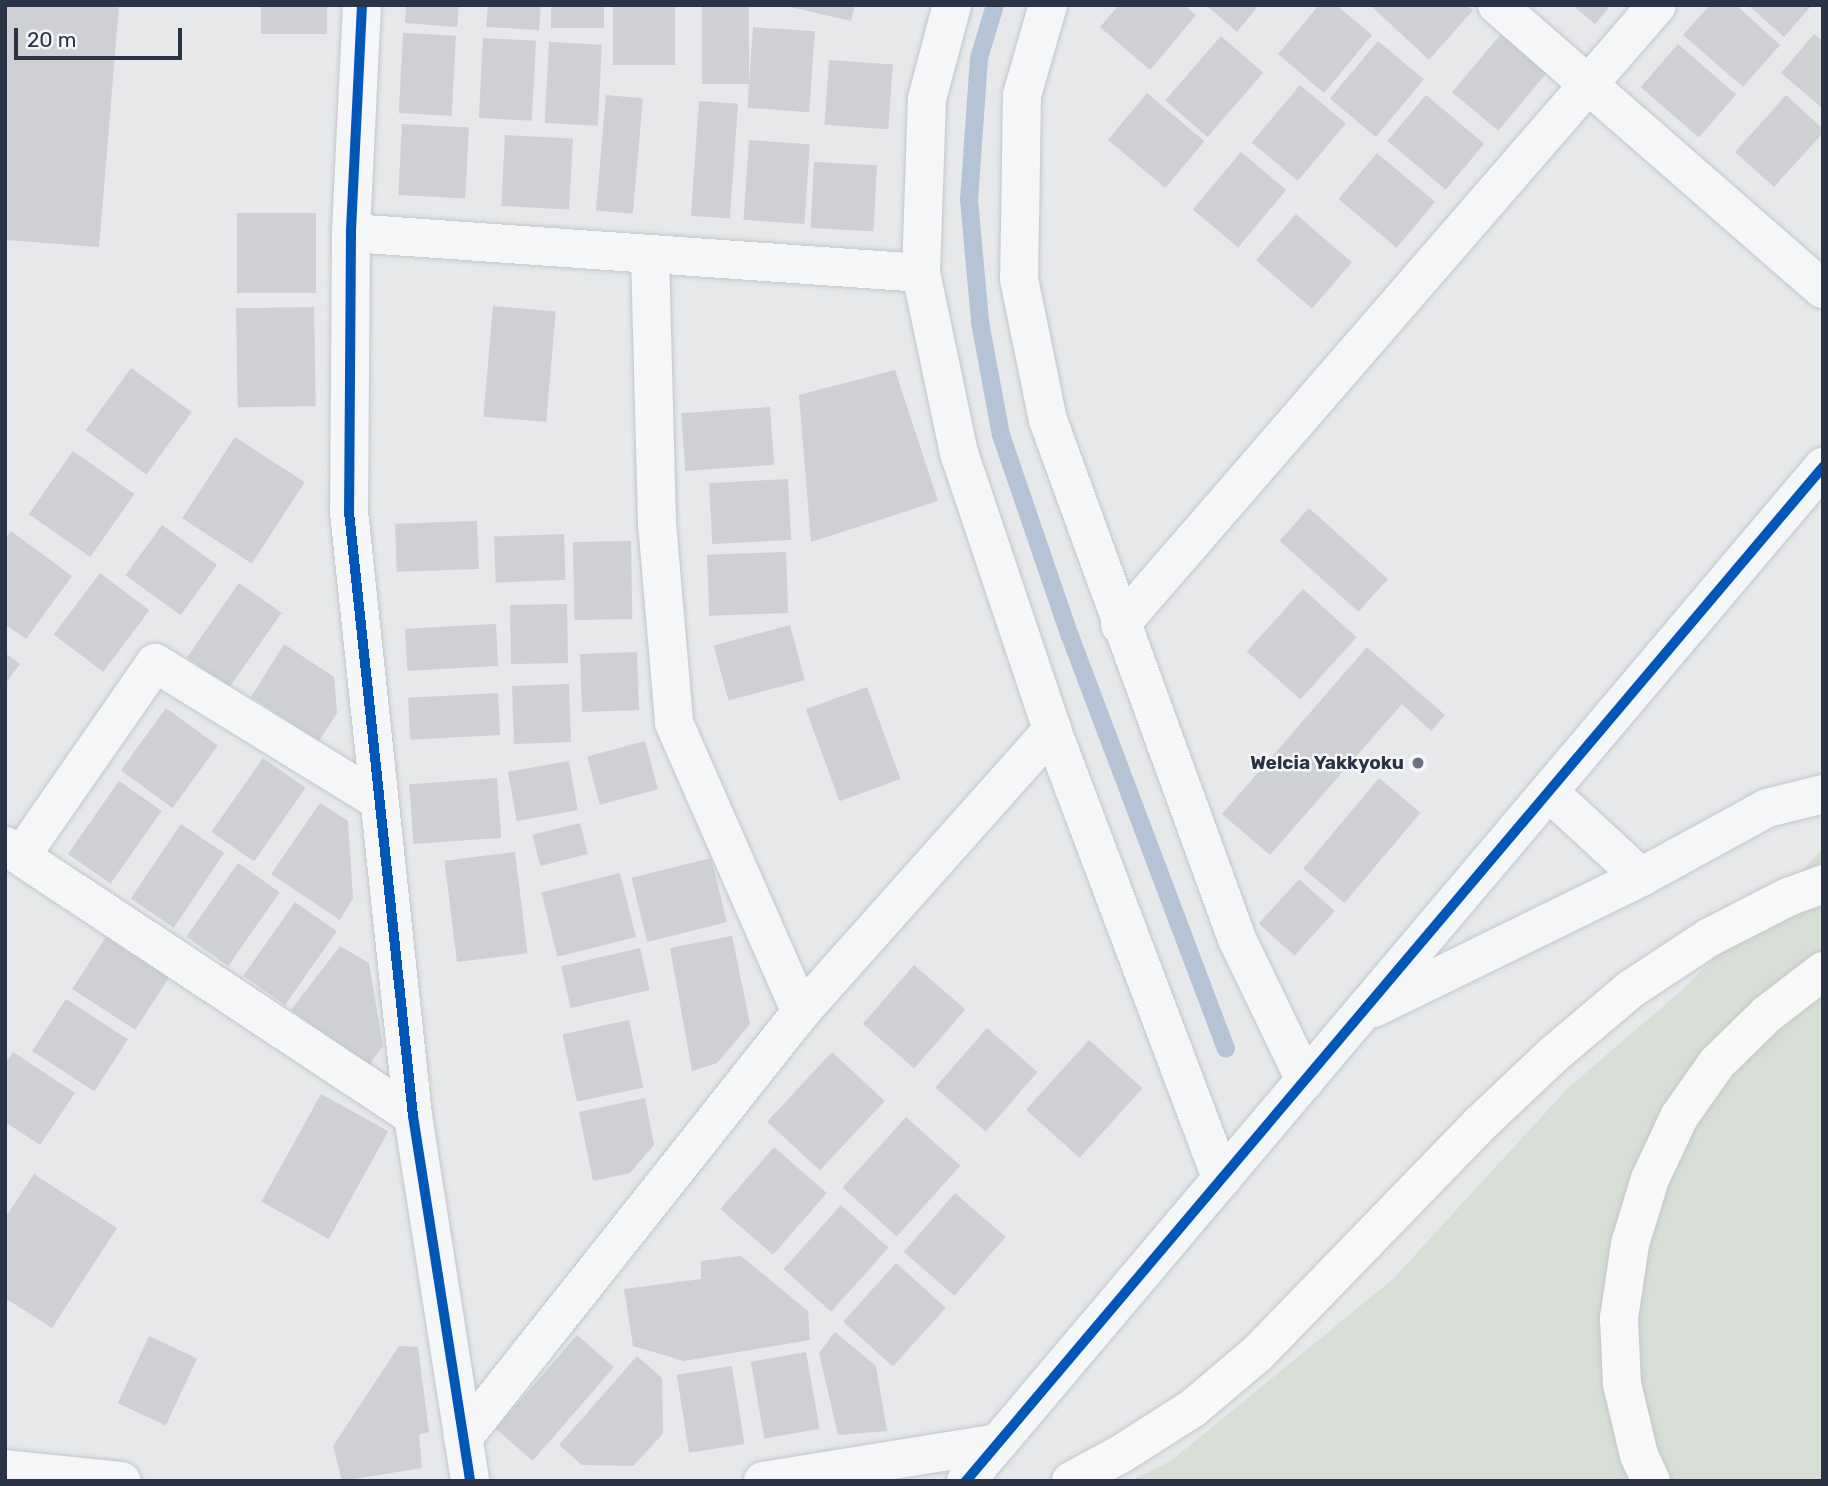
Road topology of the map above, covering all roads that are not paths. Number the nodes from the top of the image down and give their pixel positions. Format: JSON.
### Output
{"nodes":[{"id":1,"x":362,"y":5,"type":"edge"},
{"id":2,"x":952,"y":5,"type":"edge"},
{"id":3,"x":1048,"y":5,"type":"edge"},
{"id":4,"x":1497,"y":5,"type":"edge"},
{"id":5,"x":1657,"y":5,"type":"edge"},
{"id":6,"x":1590,"y":86,"type":"junction"},
{"id":7,"x":351,"y":233,"type":"junction"},
{"id":8,"x":650,"y":254,"type":"junction"},
{"id":9,"x":921,"y":273,"type":"junction"},
{"id":10,"x":1823,"y":289,"type":"edge"},
{"id":11,"x":1823,"y":467,"type":"edge"},
{"id":12,"x":1120,"y":625,"type":"junction"},
{"id":13,"x":1052,"y":730,"type":"junction"},
{"id":14,"x":1550,"y":793,"type":"junction"},
{"id":15,"x":1823,"y":794,"type":"edge"},
{"id":16,"x":379,"y":801,"type":"junction"},
{"id":17,"x":13,"y":851,"type":"edge"},
{"id":18,"x":1641,"y":877,"type":"junction"},
{"id":19,"x":1823,"y":884,"type":"edge"},
{"id":20,"x":1823,"y":971,"type":"edge"},
{"id":21,"x":801,"y":1012,"type":"junction"},
{"id":22,"x":1362,"y":1014,"type":"junction"},
{"id":23,"x":1306,"y":1080,"type":"junction"},
{"id":24,"x":413,"y":1116,"type":"junction"},
{"id":25,"x":1222,"y":1179,"type":"junction"},
{"id":26,"x":463,"y":1438,"type":"junction"},
{"id":27,"x":998,"y":1443,"type":"junction"},
{"id":28,"x":5,"y":1469,"type":"edge"},
{"id":29,"x":121,"y":1481,"type":"edge"},
{"id":30,"x":470,"y":1481,"type":"edge"},
{"id":31,"x":763,"y":1481,"type":"edge"},
{"id":32,"x":966,"y":1481,"type":"edge"},
{"id":33,"x":1071,"y":1481,"type":"edge"},
{"id":34,"x":1651,"y":1481,"type":"edge"}],
"edges":[{"from":1,"to":7,"type":"street"},
{"from":2,"to":9,"type":"street"},
{"from":3,"to":12,"type":"street"},
{"from":4,"to":6,"type":"street"},
{"from":5,"to":6,"type":"street"},
{"from":6,"to":10,"type":"street"},
{"from":6,"to":12,"type":"street"},
{"from":7,"to":8,"type":"street"},
{"from":7,"to":16,"type":"street"},
{"from":8,"to":9,"type":"street"},
{"from":8,"to":21,"type":"street"},
{"from":9,"to":13,"type":"street"},
{"from":11,"to":14,"type":"street"},
{"from":12,"to":23,"type":"street"},
{"from":13,"to":21,"type":"street"},
{"from":13,"to":25,"type":"street"},
{"from":14,"to":18,"type":"street"},
{"from":14,"to":22,"type":"street"},
{"from":15,"to":18,"type":"street"},
{"from":16,"to":17,"type":"street"},
{"from":16,"to":24,"type":"street"},
{"from":17,"to":24,"type":"street"},
{"from":18,"to":22,"type":"street"},
{"from":19,"to":33,"type":"highway"},
{"from":20,"to":34,"type":"highway"},
{"from":21,"to":26,"type":"street"},
{"from":22,"to":23,"type":"street"},
{"from":23,"to":25,"type":"street"},
{"from":24,"to":26,"type":"street"},
{"from":25,"to":27,"type":"street"},
{"from":26,"to":30,"type":"street"},
{"from":27,"to":31,"type":"street"},
{"from":27,"to":32,"type":"street"},
{"from":28,"to":29,"type":"street"}]}
